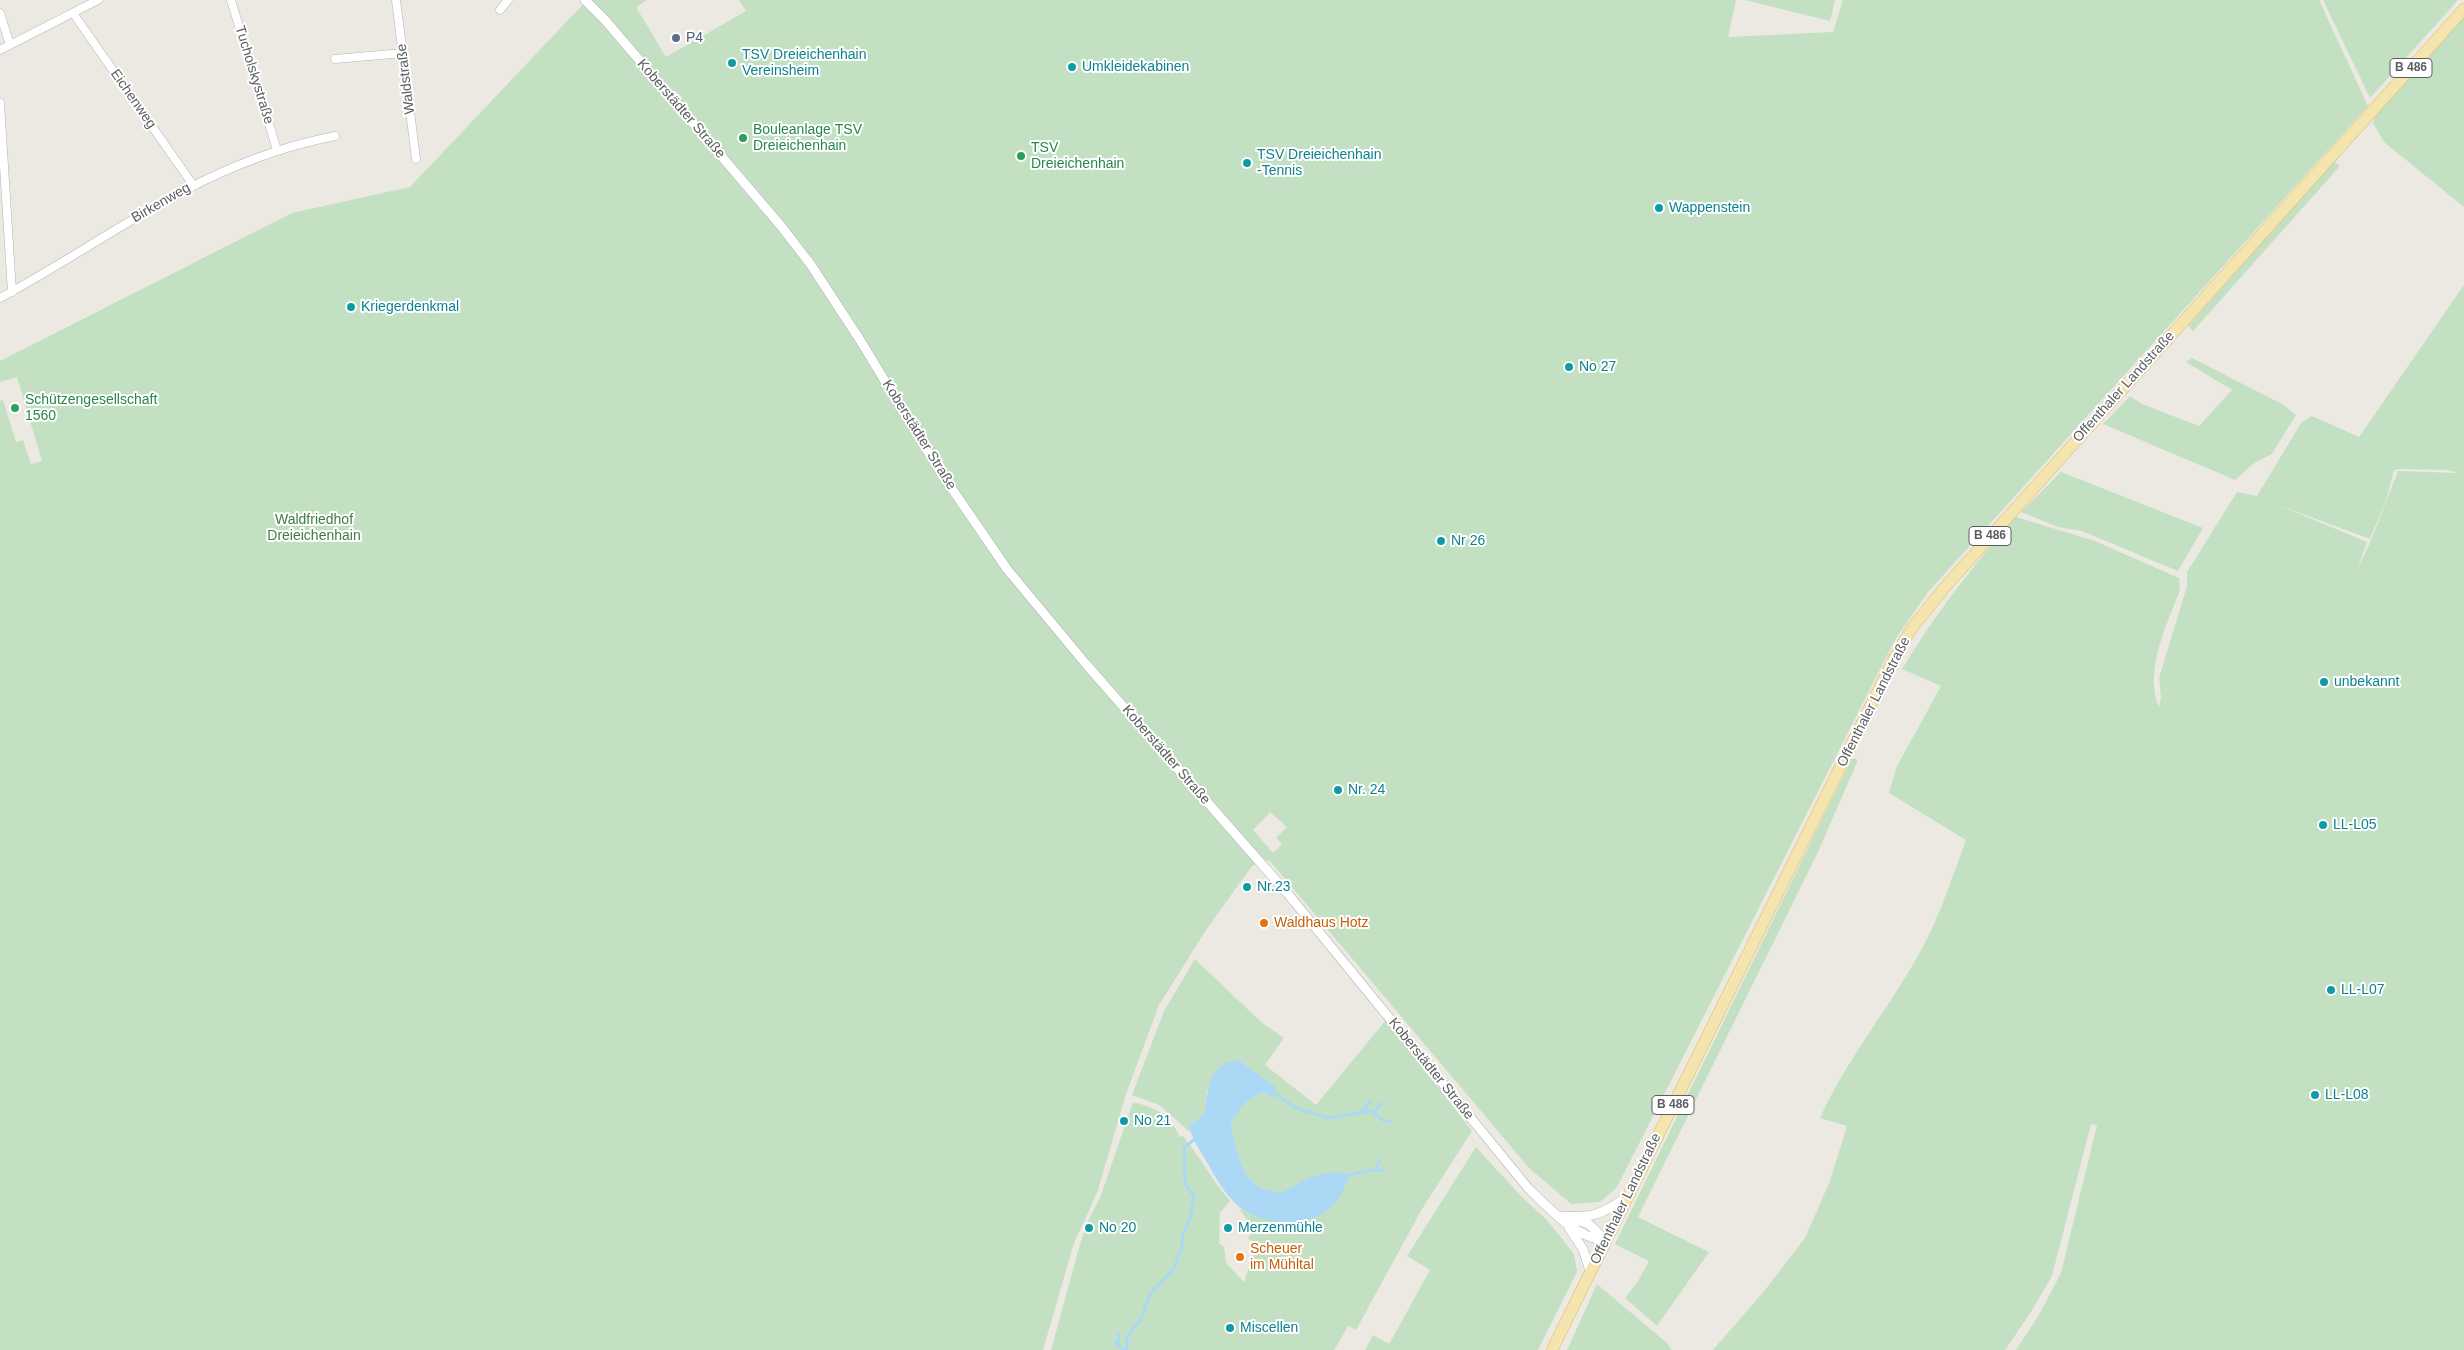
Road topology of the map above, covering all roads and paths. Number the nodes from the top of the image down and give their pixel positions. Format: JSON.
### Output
{"nodes":[{"id":1,"x":98,"y":0,"type":"edge"},
{"id":2,"x":231,"y":0,"type":"edge"},
{"id":3,"x":396,"y":0,"type":"edge"},
{"id":4,"x":508,"y":0,"type":"edge"},
{"id":5,"x":585,"y":0,"type":"edge"},
{"id":6,"x":2464,"y":9,"type":"edge"},
{"id":7,"x":500,"y":10,"type":"dead end"},
{"id":8,"x":0,"y":13,"type":"edge"},
{"id":9,"x":73,"y":13,"type":"junction"},
{"id":10,"x":10,"y":45,"type":"junction"},
{"id":11,"x":0,"y":50,"type":"edge"},
{"id":12,"x":404,"y":53,"type":"junction"},
{"id":13,"x":336,"y":60,"type":"dead end"},
{"id":14,"x":0,"y":103,"type":"edge"},
{"id":15,"x":335,"y":136,"type":"dead end"},
{"id":16,"x":277,"y":150,"type":"junction"},
{"id":17,"x":416,"y":159,"type":"dead end"},
{"id":18,"x":193,"y":185,"type":"junction"},
{"id":19,"x":12,"y":292,"type":"junction"},
{"id":20,"x":0,"y":298,"type":"edge"},
{"id":21,"x":1624,"y":1199,"type":"junction"},
{"id":22,"x":1560,"y":1216,"type":"junction"},
{"id":23,"x":1605,"y":1240,"type":"junction"},
{"id":24,"x":1590,"y":1272,"type":"junction"},
{"id":25,"x":1552,"y":1350,"type":"edge"}],
"edges":[{"from":1,"to":9,"type":"street"},
{"from":2,"to":16,"type":"street","name":"Tucholskystraße"},
{"from":3,"to":12,"type":"street","name":"Waldstraße"},
{"from":4,"to":7,"type":"street"},
{"from":5,"to":22,"type":"street","name":"Koberstädter Straße"},
{"from":6,"to":21,"type":"main road","name":"Offenthaler Landstraße","number":"B 486"},
{"from":8,"to":10,"type":"street"},
{"from":9,"to":10,"type":"street"},
{"from":9,"to":18,"type":"street","name":"Eichenweg"},
{"from":10,"to":11,"type":"street"},
{"from":12,"to":13,"type":"street"},
{"from":12,"to":17,"type":"street","name":"Waldstraße"},
{"from":14,"to":19,"type":"street"},
{"from":15,"to":16,"type":"street","name":"Birkenweg"},
{"from":16,"to":18,"type":"street","name":"Birkenweg"},
{"from":18,"to":19,"type":"street","name":"Birkenweg"},
{"from":19,"to":20,"type":"street","name":"Birkenweg"},
{"from":21,"to":22,"type":"street"},
{"from":21,"to":23,"type":"main road","name":"Offenthaler Landstraße","number":"B 486"},
{"from":22,"to":23,"type":"street"},
{"from":22,"to":24,"type":"street"},
{"from":23,"to":24,"type":"main road","name":"Offenthaler Landstraße","number":"B 486"},
{"from":24,"to":25,"type":"main road","name":"Offenthaler Landstraße","number":"B 486"}]}
